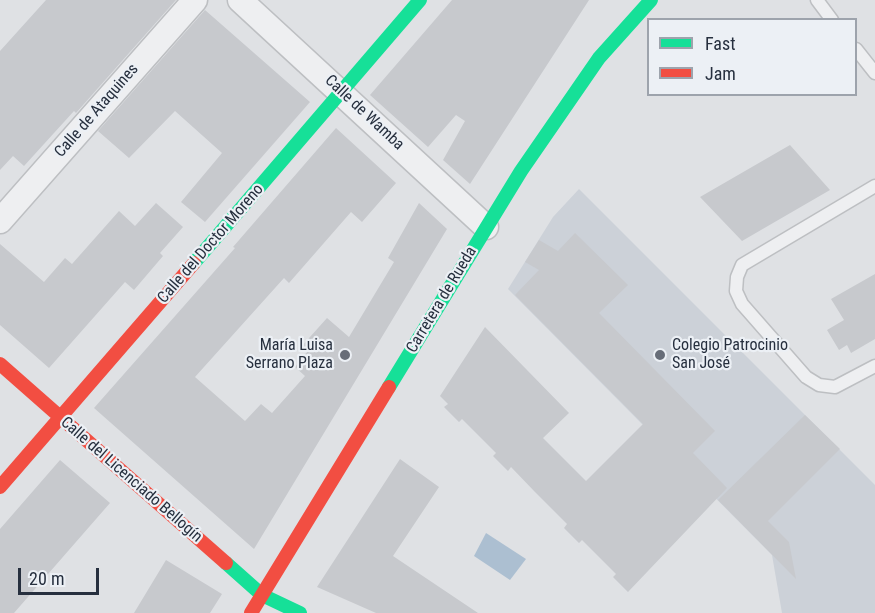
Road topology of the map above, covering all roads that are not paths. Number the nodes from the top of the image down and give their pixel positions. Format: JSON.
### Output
{"nodes":[{"id":1,"x":195,"y":0,"type":"edge"},
{"id":2,"x":240,"y":0,"type":"edge"},
{"id":3,"x":420,"y":0,"type":"edge"},
{"id":4,"x":651,"y":0,"type":"edge"},
{"id":5,"x":817,"y":0,"type":"edge"},
{"id":6,"x":830,"y":18,"type":"edge"},
{"id":7,"x":857,"y":51,"type":"edge"},
{"id":8,"x":875,"y":73,"type":"edge"},
{"id":9,"x":342,"y":93,"type":"junction"},
{"id":10,"x":875,"y":186,"type":"edge"},
{"id":11,"x":0,"y":221,"type":"edge"},
{"id":12,"x":486,"y":227,"type":"junction"},
{"id":13,"x":0,"y":364,"type":"edge"},
{"id":14,"x":875,"y":366,"type":"edge"},
{"id":15,"x":61,"y":418,"type":"junction"},
{"id":16,"x":0,"y":487,"type":"edge"},
{"id":17,"x":262,"y":595,"type":"junction"},
{"id":18,"x":251,"y":613,"type":"edge"},
{"id":19,"x":300,"y":613,"type":"edge"}],
"edges":[{"from":1,"to":11,"type":"street","name":"Calle de Ataquines"},
{"from":2,"to":9,"type":"street","name":"Calle de Wamba"},
{"from":3,"to":9,"type":"street","name":"Calle del Doctor Moreno"},
{"from":4,"to":12,"type":"street","name":"Carretera de Rueda"},
{"from":5,"to":6,"type":"lane"},
{"from":7,"to":8,"type":"lane"},
{"from":9,"to":12,"type":"street","name":"Calle de Wamba"},
{"from":9,"to":15,"type":"street","name":"Calle del Doctor Moreno"},
{"from":10,"to":14,"type":"lane"},
{"from":12,"to":17,"type":"street","name":"Carretera de Rueda"},
{"from":13,"to":15,"type":"street","name":"Calle del Licenciado Bellogín"},
{"from":15,"to":16,"type":"street","name":"Calle del Doctor Moreno"},
{"from":15,"to":17,"type":"street","name":"Calle del Licenciado Bellogín"},
{"from":17,"to":18,"type":"street","name":"Carretera de Rueda"},
{"from":17,"to":19,"type":"street","name":"Calle del Licenciado Bellogín"}]}
